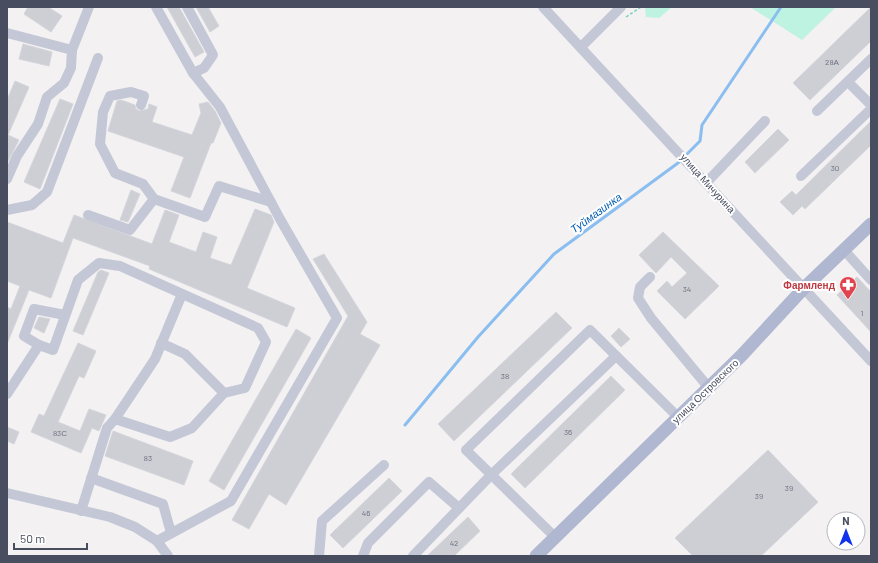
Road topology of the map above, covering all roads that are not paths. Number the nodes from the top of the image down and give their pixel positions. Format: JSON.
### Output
{"nodes":[{"id":1,"x":89,"y":7,"type":"edge"},
{"id":2,"x":156,"y":7,"type":"edge"},
{"id":3,"x":187,"y":7,"type":"edge"},
{"id":4,"x":543,"y":7,"type":"edge"},
{"id":5,"x":621,"y":7,"type":"edge"},
{"id":6,"x":7,"y":33,"type":"edge"},
{"id":7,"x":581,"y":47,"type":"junction"},
{"id":8,"x":72,"y":50,"type":"junction"},
{"id":9,"x":98,"y":58,"type":"dead end"},
{"id":10,"x":871,"y":59,"type":"edge"},
{"id":11,"x":194,"y":73,"type":"junction"},
{"id":12,"x":848,"y":82,"type":"junction"},
{"id":13,"x":140,"y":105,"type":"dead end"},
{"id":14,"x":871,"y":106,"type":"edge"},
{"id":15,"x":871,"y":109,"type":"edge"},
{"id":16,"x":818,"y":111,"type":"dead end"},
{"id":17,"x":765,"y":121,"type":"dead end"},
{"id":18,"x":801,"y":176,"type":"dead end"},
{"id":19,"x":7,"y":179,"type":"edge"},
{"id":20,"x":707,"y":182,"type":"junction"},
{"id":21,"x":154,"y":199,"type":"junction"},
{"id":22,"x":271,"y":202,"type":"junction"},
{"id":23,"x":7,"y":210,"type":"edge"},
{"id":24,"x":88,"y":215,"type":"dead end"},
{"id":25,"x":871,"y":224,"type":"edge"},
{"id":26,"x":844,"y":250,"type":"junction"},
{"id":27,"x":650,"y":277,"type":"dead end"},
{"id":28,"x":871,"y":280,"type":"edge"},
{"id":29,"x":804,"y":288,"type":"junction"},
{"id":30,"x":182,"y":294,"type":"junction"},
{"id":31,"x":65,"y":315,"type":"junction"},
{"id":32,"x":161,"y":343,"type":"junction"},
{"id":33,"x":39,"y":345,"type":"junction"},
{"id":34,"x":616,"y":356,"type":"junction"},
{"id":35,"x":871,"y":361,"type":"edge"},
{"id":36,"x":709,"y":388,"type":"junction"},
{"id":37,"x":224,"y":393,"type":"junction"},
{"id":38,"x":7,"y":394,"type":"edge"},
{"id":39,"x":678,"y":417,"type":"junction"},
{"id":40,"x":115,"y":419,"type":"junction"},
{"id":41,"x":384,"y":465,"type":"dead end"},
{"id":42,"x":491,"y":475,"type":"junction"},
{"id":43,"x":91,"y":478,"type":"junction"},
{"id":44,"x":7,"y":493,"type":"edge"},
{"id":45,"x":459,"y":508,"type":"junction"},
{"id":46,"x":81,"y":511,"type":"junction"},
{"id":47,"x":171,"y":533,"type":"junction"},
{"id":48,"x":555,"y":537,"type":"junction"},
{"id":49,"x":157,"y":541,"type":"junction"},
{"id":50,"x":168,"y":556,"type":"edge"},
{"id":51,"x":319,"y":556,"type":"edge"},
{"id":52,"x":363,"y":556,"type":"edge"},
{"id":53,"x":413,"y":556,"type":"edge"},
{"id":54,"x":536,"y":556,"type":"edge"}],
"edges":[{"from":1,"to":8,"type":"street"},
{"from":2,"to":11,"type":"street"},
{"from":3,"to":11,"type":"street"},
{"from":4,"to":7,"type":"street","name":"улица Мичурина"},
{"from":5,"to":7,"type":"street"},
{"from":6,"to":8,"type":"street"},
{"from":7,"to":20,"type":"street","name":"улица Мичурина"},
{"from":8,"to":19,"type":"street"},
{"from":9,"to":23,"type":"street"},
{"from":10,"to":12,"type":"street"},
{"from":11,"to":22,"type":"street"},
{"from":12,"to":14,"type":"street"},
{"from":12,"to":16,"type":"street"},
{"from":13,"to":21,"type":"street"},
{"from":15,"to":18,"type":"street"},
{"from":17,"to":20,"type":"street"},
{"from":20,"to":29,"type":"street","name":"улица Мичурина"},
{"from":21,"to":22,"type":"street"},
{"from":21,"to":24,"type":"street"},
{"from":22,"to":47,"type":"street"},
{"from":25,"to":26,"type":"main road","name":"улица Островского"},
{"from":26,"to":28,"type":"street"},
{"from":26,"to":29,"type":"main road","name":"улица Островского"},
{"from":27,"to":36,"type":"street"},
{"from":29,"to":35,"type":"street","name":"улица Мичурина"},
{"from":29,"to":36,"type":"main road","name":"улица Островского"},
{"from":30,"to":31,"type":"street"},
{"from":30,"to":32,"type":"street"},
{"from":30,"to":37,"type":"street"},
{"from":31,"to":33,"type":"street"},
{"from":31,"to":33,"type":"street"},
{"from":32,"to":37,"type":"street"},
{"from":32,"to":40,"type":"street"},
{"from":33,"to":38,"type":"street"},
{"from":34,"to":39,"type":"street"},
{"from":34,"to":42,"type":"street"},
{"from":34,"to":42,"type":"street"},
{"from":36,"to":39,"type":"main road","name":"улица Островского"},
{"from":37,"to":40,"type":"street"},
{"from":39,"to":48,"type":"main road","name":"улица Островского"},
{"from":40,"to":43,"type":"street"},
{"from":41,"to":51,"type":"street"},
{"from":42,"to":45,"type":"street"},
{"from":42,"to":48,"type":"street"},
{"from":43,"to":46,"type":"street"},
{"from":43,"to":47,"type":"street"},
{"from":44,"to":46,"type":"street"},
{"from":45,"to":52,"type":"street"},
{"from":45,"to":53,"type":"street"},
{"from":46,"to":49,"type":"street"},
{"from":47,"to":49,"type":"street"},
{"from":48,"to":54,"type":"main road","name":"улица Островского"},
{"from":49,"to":50,"type":"street"}]}
